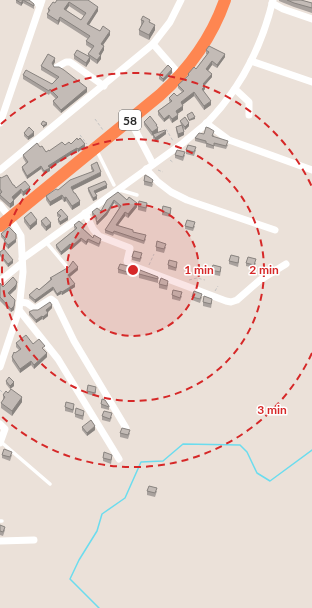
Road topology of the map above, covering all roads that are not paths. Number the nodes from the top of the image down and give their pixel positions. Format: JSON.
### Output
{"nodes":[{"id":1,"x":32,"y":0,"type":"edge"},
{"id":2,"x":181,"y":0,"type":"edge"},
{"id":3,"x":225,"y":0,"type":"edge"},
{"id":4,"x":41,"y":2,"type":"edge"},
{"id":5,"x":273,"y":2,"type":"edge"},
{"id":6,"x":312,"y":19,"type":"edge"},
{"id":7,"x":153,"y":44,"type":"junction"},
{"id":8,"x":252,"y":61,"type":"junction"},
{"id":9,"x":57,"y":67,"type":"edge"},
{"id":10,"x":180,"y":75,"type":"junction"},
{"id":11,"x":312,"y":82,"type":"edge"},
{"id":12,"x":104,"y":86,"type":"junction"},
{"id":13,"x":235,"y":89,"type":"junction"},
{"id":14,"x":249,"y":115,"type":"dead end"},
{"id":15,"x":130,"y":120,"type":"junction"},
{"id":16,"x":0,"y":122,"type":"edge"},
{"id":17,"x":206,"y":123,"type":"junction"},
{"id":18,"x":94,"y":150,"type":"junction"},
{"id":19,"x":153,"y":164,"type":"junction"},
{"id":20,"x":146,"y":169,"type":"junction"},
{"id":21,"x":0,"y":170,"type":"edge"},
{"id":22,"x":312,"y":170,"type":"edge"},
{"id":23,"x":117,"y":187,"type":"junction"},
{"id":24,"x":137,"y":195,"type":"dead end"},
{"id":25,"x":0,"y":205,"type":"edge"},
{"id":26,"x":85,"y":213,"type":"junction"},
{"id":27,"x":10,"y":218,"type":"junction"},
{"id":28,"x":0,"y":226,"type":"edge"},
{"id":29,"x":275,"y":230,"type":"dead end"},
{"id":30,"x":46,"y":242,"type":"junction"},
{"id":31,"x":22,"y":261,"type":"junction"},
{"id":32,"x":286,"y":264,"type":"dead end"},
{"id":33,"x":67,"y":267,"type":"edge"},
{"id":34,"x":0,"y":281,"type":"edge"},
{"id":35,"x":20,"y":302,"type":"junction"},
{"id":36,"x":19,"y":310,"type":"junction"},
{"id":37,"x":0,"y":367,"type":"edge"},
{"id":38,"x":0,"y":424,"type":"edge"},
{"id":39,"x":126,"y":428,"type":"edge"},
{"id":40,"x":0,"y":442,"type":"edge"},
{"id":41,"x":119,"y":459,"type":"dead end"},
{"id":42,"x":50,"y":484,"type":"dead end"},
{"id":43,"x":34,"y":540,"type":"dead end"},
{"id":44,"x":0,"y":541,"type":"edge"}],
"edges":[{"from":1,"to":4,"type":"street"},
{"from":2,"to":7,"type":"street"},
{"from":3,"to":10,"type":"highway","number":"58"},
{"from":4,"to":16,"type":"street"},
{"from":5,"to":6,"type":"street"},
{"from":5,"to":8,"type":"street"},
{"from":7,"to":10,"type":"street"},
{"from":7,"to":12,"type":"street"},
{"from":8,"to":11,"type":"street"},
{"from":8,"to":13,"type":"street"},
{"from":9,"to":12,"type":"street"},
{"from":10,"to":15,"type":"highway","number":"58"},
{"from":12,"to":21,"type":"street"},
{"from":13,"to":14,"type":"street"},
{"from":13,"to":17,"type":"street"},
{"from":15,"to":18,"type":"highway","number":"58"},
{"from":15,"to":19,"type":"street"},
{"from":17,"to":19,"type":"street"},
{"from":17,"to":22,"type":"street"},
{"from":18,"to":23,"type":"lane"},
{"from":18,"to":27,"type":"highway","number":"58"},
{"from":19,"to":20,"type":"street"},
{"from":20,"to":23,"type":"street"},
{"from":20,"to":29,"type":"street"},
{"from":23,"to":24,"type":"lane"},
{"from":23,"to":26,"type":"street"},
{"from":25,"to":27,"type":"street"},
{"from":26,"to":30,"type":"street"},
{"from":26,"to":32,"type":"street"},
{"from":27,"to":28,"type":"highway","number":"58"},
{"from":27,"to":31,"type":"street"},
{"from":30,"to":31,"type":"street"},
{"from":30,"to":33,"type":"lane"},
{"from":31,"to":34,"type":"street"},
{"from":31,"to":35,"type":"street"},
{"from":35,"to":36,"type":"street"},
{"from":35,"to":39,"type":"street"},
{"from":36,"to":37,"type":"street"},
{"from":36,"to":41,"type":"street"},
{"from":38,"to":40,"type":"street"},
{"from":40,"to":42,"type":"lane"},
{"from":43,"to":44,"type":"street"}]}
